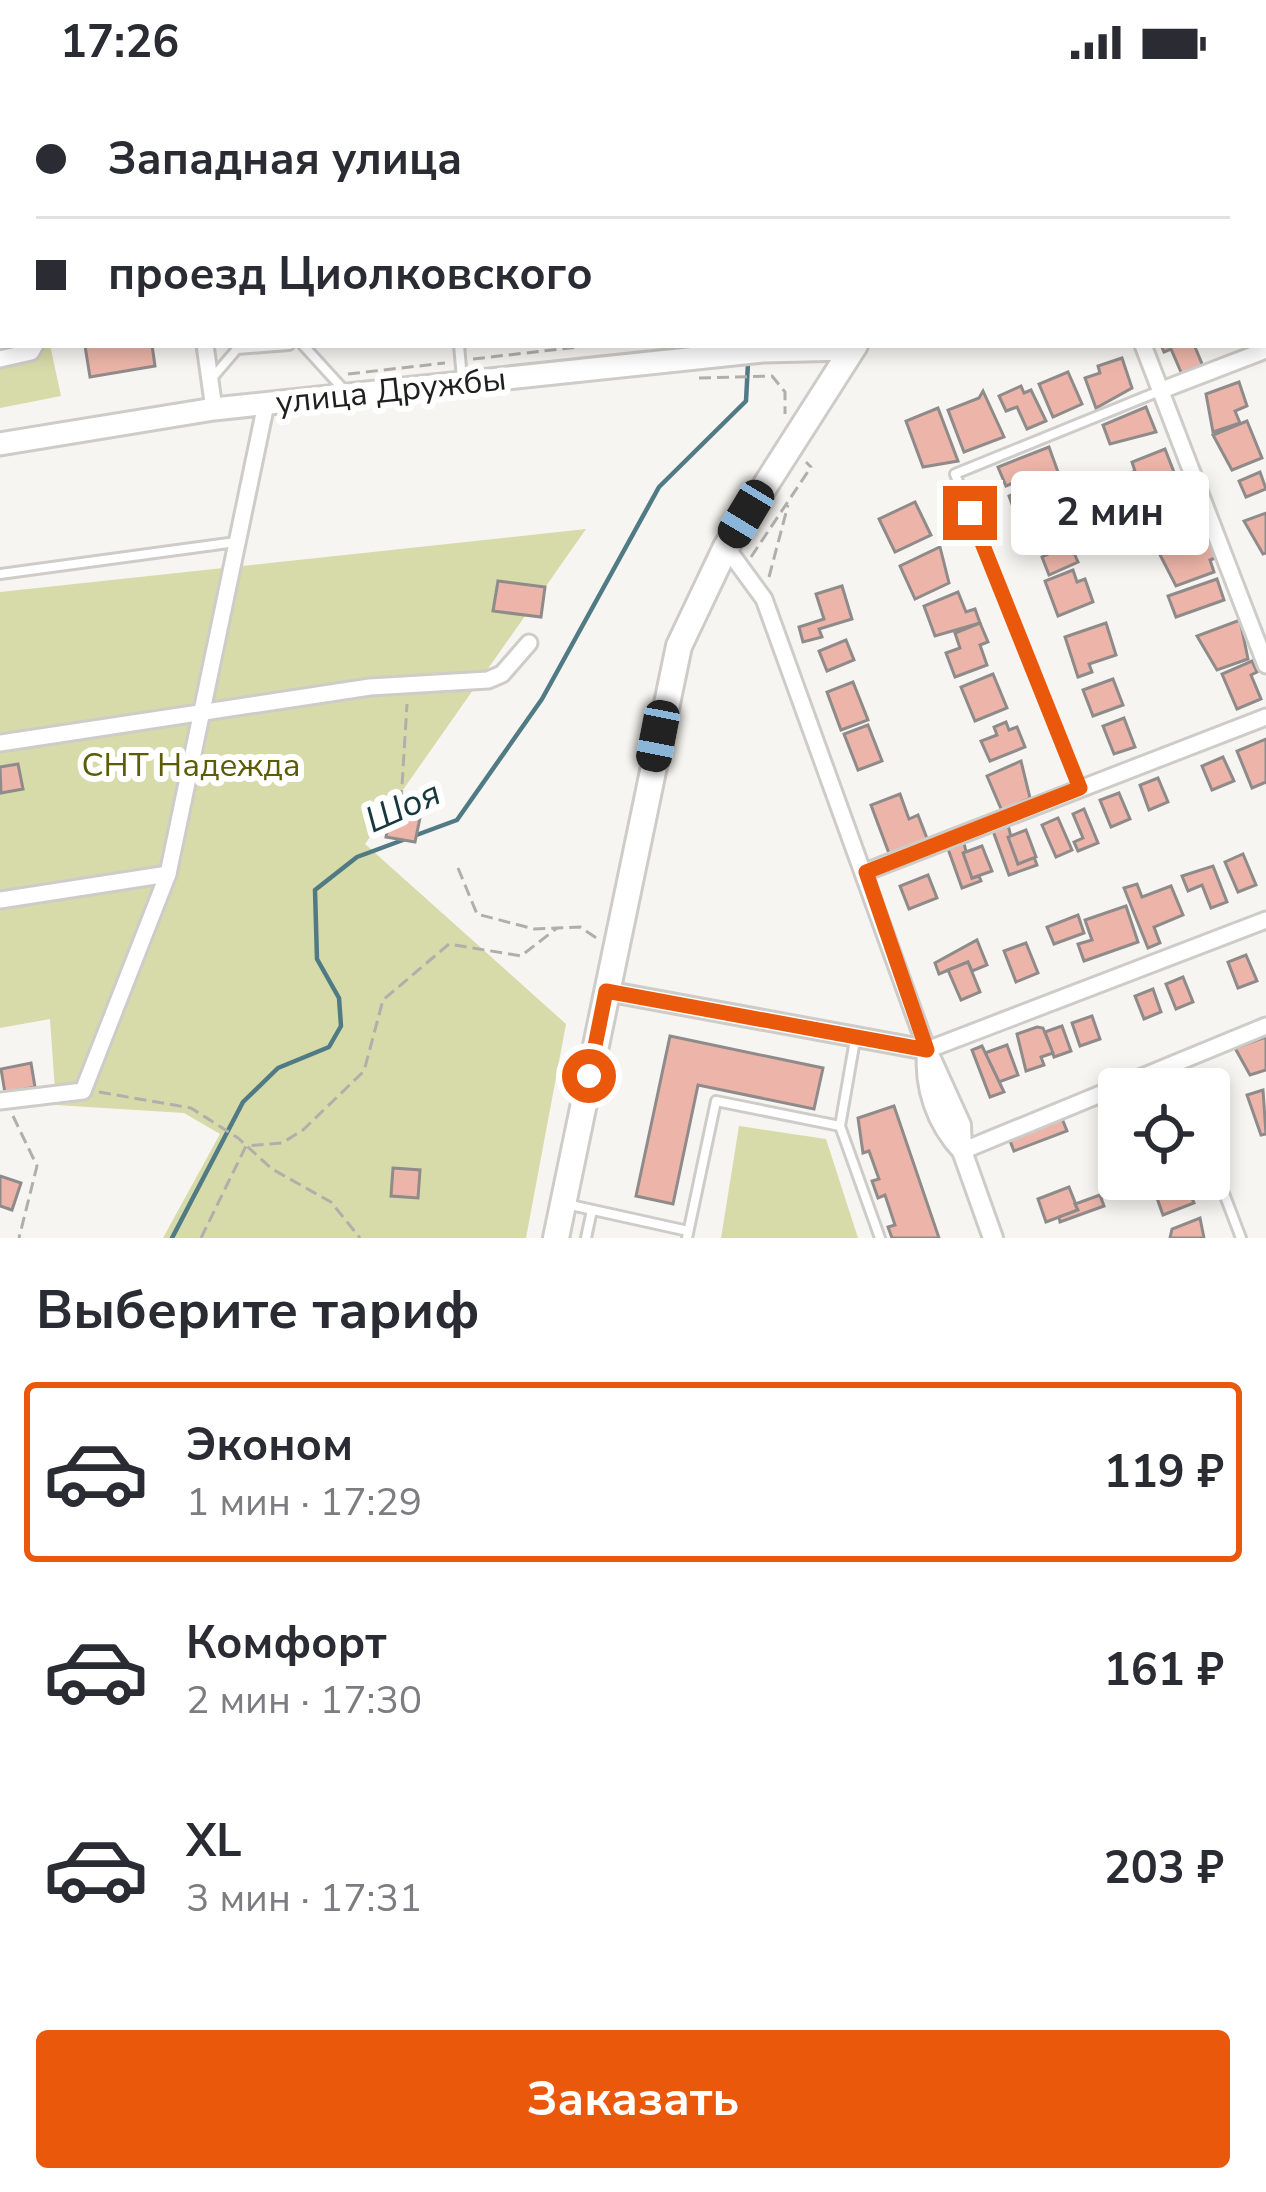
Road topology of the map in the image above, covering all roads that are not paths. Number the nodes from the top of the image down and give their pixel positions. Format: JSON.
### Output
{"nodes":[{"id":1,"x":33,"y":348,"type":"edge"},
{"id":2,"x":205,"y":348,"type":"edge"},
{"id":3,"x":250,"y":348,"type":"edge"},
{"id":4,"x":306,"y":348,"type":"edge"},
{"id":5,"x":459,"y":348,"type":"edge"},
{"id":6,"x":834,"y":348,"type":"edge"},
{"id":7,"x":851,"y":348,"type":"edge"},
{"id":8,"x":1144,"y":348,"type":"edge"},
{"id":9,"x":1266,"y":350,"type":"edge"},
{"id":10,"x":0,"y":359,"type":"edge"},
{"id":11,"x":210,"y":381,"type":"junction"},
{"id":12,"x":463,"y":384,"type":"junction"},
{"id":13,"x":1162,"y":390,"type":"junction"},
{"id":14,"x":349,"y":395,"type":"junction"},
{"id":15,"x":266,"y":404,"type":"junction"},
{"id":16,"x":214,"y":410,"type":"junction"},
{"id":17,"x":0,"y":444,"type":"edge"},
{"id":18,"x":238,"y":542,"type":"junction"},
{"id":19,"x":726,"y":547,"type":"junction"},
{"id":20,"x":0,"y":574,"type":"edge"},
{"id":21,"x":529,"y":643,"type":"dead end"},
{"id":22,"x":1266,"y":664,"type":"edge"},
{"id":23,"x":204,"y":710,"type":"junction"},
{"id":24,"x":1266,"y":717,"type":"edge"},
{"id":25,"x":0,"y":743,"type":"edge"},
{"id":26,"x":1080,"y":788,"type":"junction"},
{"id":27,"x":866,"y":872,"type":"junction"},
{"id":28,"x":168,"y":874,"type":"junction"},
{"id":29,"x":0,"y":900,"type":"edge"},
{"id":30,"x":1266,"y":920,"type":"edge"},
{"id":31,"x":606,"y":991,"type":"junction"},
{"id":32,"x":1266,"y":1027,"type":"edge"},
{"id":33,"x":856,"y":1038,"type":"junction"},
{"id":34,"x":927,"y":1050,"type":"junction"},
{"id":35,"x":1174,"y":1062,"type":"junction"},
{"id":36,"x":1176,"y":1068,"type":"edge"},
{"id":37,"x":7,"y":1101,"type":"edge"},
{"id":38,"x":840,"y":1126,"type":"junction"},
{"id":39,"x":962,"y":1151,"type":"junction"},
{"id":40,"x":1227,"y":1200,"type":"edge"},
{"id":41,"x":563,"y":1203,"type":"junction"},
{"id":42,"x":592,"y":1210,"type":"junction"},
{"id":43,"x":687,"y":1234,"type":"edge"},
{"id":44,"x":556,"y":1238,"type":"edge"},
{"id":45,"x":586,"y":1238,"type":"edge"},
{"id":46,"x":880,"y":1238,"type":"edge"},
{"id":47,"x":993,"y":1238,"type":"edge"},
{"id":48,"x":1241,"y":1238,"type":"edge"}],
"edges":[{"from":1,"to":10,"type":"street"},
{"from":2,"to":11,"type":"street"},
{"from":3,"to":11,"type":"lane"},
{"from":4,"to":14,"type":"lane"},
{"from":5,"to":12,"type":"lane"},
{"from":6,"to":12,"type":"main road","name":"улица Дружбы"},
{"from":7,"to":19,"type":"main road"},
{"from":8,"to":13,"type":"street"},
{"from":9,"to":13,"type":"street"},
{"from":11,"to":16,"type":"street"},
{"from":12,"to":14,"type":"main road","name":"улица Дружбы"},
{"from":13,"to":22,"type":"street"},
{"from":13,"to":26,"type":"lane"},
{"from":14,"to":15,"type":"main road","name":"улица Дружбы"},
{"from":15,"to":16,"type":"main road","name":"улица Дружбы"},
{"from":15,"to":18,"type":"street"},
{"from":16,"to":17,"type":"main road","name":"улица Дружбы"},
{"from":18,"to":20,"type":"lane"},
{"from":18,"to":23,"type":"street"},
{"from":19,"to":27,"type":"street"},
{"from":19,"to":31,"type":"main road"},
{"from":21,"to":23,"type":"street"},
{"from":23,"to":25,"type":"street"},
{"from":23,"to":28,"type":"street"},
{"from":24,"to":26,"type":"street"},
{"from":26,"to":27,"type":"street"},
{"from":27,"to":34,"type":"street"},
{"from":28,"to":29,"type":"street"},
{"from":28,"to":37,"type":"street"},
{"from":30,"to":34,"type":"street"},
{"from":31,"to":33,"type":"street"},
{"from":31,"to":41,"type":"main road"},
{"from":32,"to":35,"type":"street"},
{"from":33,"to":34,"type":"street"},
{"from":33,"to":38,"type":"lane"},
{"from":34,"to":39,"type":"street"},
{"from":35,"to":36,"type":"lane"},
{"from":35,"to":39,"type":"street"},
{"from":38,"to":43,"type":"lane"},
{"from":38,"to":46,"type":"lane"},
{"from":39,"to":47,"type":"street"},
{"from":40,"to":48,"type":"lane"},
{"from":41,"to":42,"type":"lane"},
{"from":41,"to":44,"type":"main road"},
{"from":42,"to":43,"type":"lane"},
{"from":42,"to":45,"type":"lane"}]}
